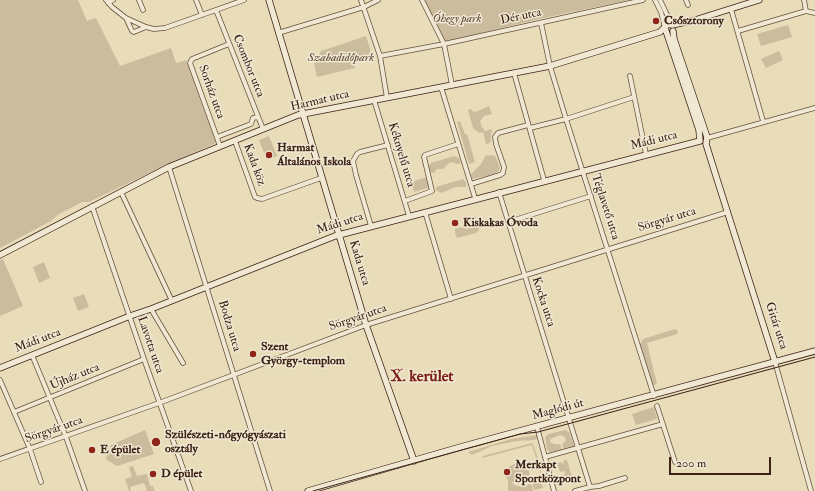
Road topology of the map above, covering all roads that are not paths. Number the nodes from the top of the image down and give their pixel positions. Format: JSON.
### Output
{"nodes":[{"id":1,"x":113,"y":0,"type":"edge"},
{"id":2,"x":139,"y":0,"type":"edge"},
{"id":3,"x":196,"y":0,"type":"edge"},
{"id":4,"x":244,"y":0,"type":"edge"},
{"id":5,"x":269,"y":0,"type":"edge"},
{"id":6,"x":361,"y":0,"type":"edge"},
{"id":7,"x":378,"y":0,"type":"edge"},
{"id":8,"x":422,"y":0,"type":"edge"},
{"id":9,"x":643,"y":0,"type":"edge"},
{"id":10,"x":655,"y":0,"type":"edge"},
{"id":11,"x":660,"y":0,"type":"edge"},
{"id":12,"x":686,"y":0,"type":"edge"},
{"id":13,"x":759,"y":0,"type":"edge"},
{"id":14,"x":804,"y":0,"type":"edge"},
{"id":15,"x":107,"y":1,"type":"edge"},
{"id":16,"x":688,"y":5,"type":"dead end"},
{"id":17,"x":364,"y":7,"type":"junction"},
{"id":18,"x":731,"y":9,"type":"junction"},
{"id":19,"x":143,"y":10,"type":"dead end"},
{"id":20,"x":216,"y":10,"type":"junction"},
{"id":21,"x":806,"y":11,"type":"junction"},
{"id":22,"x":815,"y":13,"type":"edge"},
{"id":23,"x":202,"y":15,"type":"junction"},
{"id":24,"x":126,"y":18,"type":"junction"},
{"id":25,"x":541,"y":23,"type":"junction"},
{"id":26,"x":146,"y":27,"type":"junction"},
{"id":27,"x":673,"y":28,"type":"junction"},
{"id":28,"x":666,"y":30,"type":"junction"},
{"id":29,"x":738,"y":31,"type":"junction"},
{"id":30,"x":278,"y":33,"type":"junction"},
{"id":31,"x":228,"y":44,"type":"junction"},
{"id":32,"x":444,"y":44,"type":"junction"},
{"id":33,"x":380,"y":56,"type":"junction"},
{"id":34,"x":550,"y":66,"type":"junction"},
{"id":35,"x":514,"y":73,"type":"junction"},
{"id":36,"x":630,"y":76,"type":"dead end"},
{"id":37,"x":452,"y":85,"type":"junction"},
{"id":38,"x":441,"y":87,"type":"junction"},
{"id":39,"x":634,"y":97,"type":"junction"},
{"id":40,"x":387,"y":98,"type":"junction"},
{"id":41,"x":374,"y":100,"type":"junction"},
{"id":42,"x":815,"y":108,"type":"edge"},
{"id":43,"x":302,"y":114,"type":"junction"},
{"id":44,"x":258,"y":117,"type":"junction"},
{"id":45,"x":566,"y":119,"type":"junction"},
{"id":46,"x":763,"y":122,"type":"junction"},
{"id":47,"x":529,"y":126,"type":"junction"},
{"id":48,"x":262,"y":129,"type":"junction"},
{"id":49,"x":217,"y":137,"type":"junction"},
{"id":50,"x":704,"y":139,"type":"junction"},
{"id":51,"x":235,"y":140,"type":"junction"},
{"id":52,"x":458,"y":144,"type":"junction"},
{"id":53,"x":388,"y":145,"type":"junction"},
{"id":54,"x":220,"y":146,"type":"junction"},
{"id":55,"x":646,"y":154,"type":"junction"},
{"id":56,"x":169,"y":167,"type":"junction"},
{"id":57,"x":582,"y":171,"type":"junction"},
{"id":58,"x":321,"y":178,"type":"junction"},
{"id":59,"x":544,"y":180,"type":"junction"},
{"id":60,"x":471,"y":184,"type":"junction"},
{"id":61,"x":121,"y":192,"type":"junction"},
{"id":62,"x":499,"y":192,"type":"junction"},
{"id":63,"x":591,"y":196,"type":"junction"},
{"id":64,"x":475,"y":198,"type":"junction"},
{"id":65,"x":404,"y":201,"type":"junction"},
{"id":66,"x":92,"y":206,"type":"junction"},
{"id":67,"x":425,"y":212,"type":"junction"},
{"id":68,"x":728,"y":212,"type":"junction"},
{"id":69,"x":409,"y":216,"type":"junction"},
{"id":70,"x":508,"y":222,"type":"junction"},
{"id":71,"x":371,"y":226,"type":"junction"},
{"id":72,"x":338,"y":234,"type":"junction"},
{"id":73,"x":608,"y":249,"type":"junction"},
{"id":74,"x":0,"y":255,"type":"edge"},
{"id":75,"x":524,"y":276,"type":"junction"},
{"id":76,"x":206,"y":287,"type":"junction"},
{"id":77,"x":451,"y":299,"type":"junction"},
{"id":78,"x":172,"y":301,"type":"junction"},
{"id":79,"x":151,"y":309,"type":"junction"},
{"id":80,"x":130,"y":316,"type":"junction"},
{"id":81,"x":366,"y":325,"type":"junction"},
{"id":82,"x":815,"y":351,"type":"edge"},
{"id":83,"x":32,"y":355,"type":"junction"},
{"id":84,"x":144,"y":359,"type":"junction"},
{"id":85,"x":775,"y":362,"type":"junction"},
{"id":86,"x":183,"y":363,"type":"dead end"},
{"id":87,"x":0,"y":368,"type":"edge"},
{"id":88,"x":233,"y":374,"type":"junction"},
{"id":89,"x":0,"y":380,"type":"edge"},
{"id":90,"x":654,"y":396,"type":"junction"},
{"id":91,"x":49,"y":398,"type":"junction"},
{"id":92,"x":159,"y":403,"type":"junction"},
{"id":93,"x":657,"y":406,"type":"dead end"},
{"id":94,"x":14,"y":412,"type":"junction"},
{"id":95,"x":569,"y":418,"type":"junction"},
{"id":96,"x":663,"y":424,"type":"junction"},
{"id":97,"x":537,"y":427,"type":"junction"},
{"id":98,"x":66,"y":437,"type":"junction"},
{"id":99,"x":578,"y":448,"type":"junction"},
{"id":100,"x":30,"y":449,"type":"junction"},
{"id":101,"x":545,"y":457,"type":"junction"},
{"id":102,"x":0,"y":459,"type":"edge"},
{"id":103,"x":414,"y":461,"type":"junction"},
{"id":104,"x":675,"y":462,"type":"dead end"},
{"id":105,"x":625,"y":478,"type":"dead end"},
{"id":106,"x":41,"y":482,"type":"dead end"},
{"id":107,"x":590,"y":487,"type":"junction"},
{"id":108,"x":85,"y":491,"type":"edge"},
{"id":109,"x":191,"y":491,"type":"edge"},
{"id":110,"x":270,"y":491,"type":"edge"},
{"id":111,"x":308,"y":491,"type":"edge"},
{"id":112,"x":554,"y":491,"type":"edge"},
{"id":113,"x":575,"y":491,"type":"edge"},
{"id":114,"x":811,"y":491,"type":"edge"}],
"edges":[{"from":1,"to":15,"type":"street"},
{"from":2,"to":19,"type":"street"},
{"from":3,"to":23,"type":"street"},
{"from":4,"to":20,"type":"street"},
{"from":5,"to":30,"type":"street","name":"Kada utca"},
{"from":6,"to":17,"type":"street"},
{"from":7,"to":17,"type":"street"},
{"from":8,"to":32,"type":"street"},
{"from":9,"to":25,"type":"street","name":"Dér utca"},
{"from":10,"to":28,"type":"street"},
{"from":11,"to":27,"type":"street"},
{"from":12,"to":16,"type":"street"},
{"from":13,"to":18,"type":"street","name":"Harmat utca"},
{"from":14,"to":21,"type":"street"},
{"from":15,"to":24,"type":"street"},
{"from":17,"to":30,"type":"street"},
{"from":17,"to":33,"type":"street"},
{"from":18,"to":27,"type":"street","name":"Harmat utca"},
{"from":18,"to":29,"type":"street"},
{"from":20,"to":23,"type":"street"},
{"from":20,"to":31,"type":"street","name":"Csombor utca"},
{"from":21,"to":22,"type":"street"},
{"from":21,"to":29,"type":"street"},
{"from":23,"to":26,"type":"street"},
{"from":24,"to":26,"type":"street"},
{"from":24,"to":26,"type":"street"},
{"from":25,"to":32,"type":"street","name":"Dér utca"},
{"from":25,"to":34,"type":"street","name":"Téglavető utca"},
{"from":27,"to":28,"type":"street","name":"Harmat utca"},
{"from":27,"to":50,"type":"street","name":"Gitár utca"},
{"from":28,"to":34,"type":"street","name":"Harmat utca"},
{"from":28,"to":50,"type":"street","name":"Gitár utca"},
{"from":29,"to":46,"type":"street"},
{"from":30,"to":43,"type":"street","name":"Kada utca"},
{"from":31,"to":44,"type":"street","name":"Csombor utca"},
{"from":31,"to":49,"type":"street","name":"Sorház utca"},
{"from":32,"to":33,"type":"street","name":"Dér utca"},
{"from":32,"to":37,"type":"street"},
{"from":33,"to":40,"type":"street"},
{"from":34,"to":35,"type":"street","name":"Harmat utca"},
{"from":34,"to":45,"type":"street","name":"Téglavető utca"},
{"from":35,"to":37,"type":"street","name":"Harmat utca"},
{"from":35,"to":47,"type":"street"},
{"from":36,"to":39,"type":"street"},
{"from":37,"to":38,"type":"street","name":"Harmat utca"},
{"from":38,"to":40,"type":"street","name":"Harmat utca"},
{"from":38,"to":52,"type":"street"},
{"from":39,"to":45,"type":"street"},
{"from":39,"to":55,"type":"street"},
{"from":40,"to":41,"type":"street","name":"Harmat utca"},
{"from":41,"to":43,"type":"street","name":"Harmat utca"},
{"from":41,"to":53,"type":"street","name":"Kéknyelű utca"},
{"from":42,"to":46,"type":"street","name":"Mádi utca"},
{"from":43,"to":48,"type":"street","name":"Harmat utca"},
{"from":43,"to":58,"type":"street","name":"Kada utca"},
{"from":44,"to":48,"type":"street","name":"Csombor utca"},
{"from":44,"to":49,"type":"street"},
{"from":45,"to":47,"type":"street"},
{"from":45,"to":57,"type":"street","name":"Téglavető utca"},
{"from":46,"to":50,"type":"street","name":"Mádi utca"},
{"from":47,"to":59,"type":"street"},
{"from":47,"to":60,"type":"street"},
{"from":48,"to":51,"type":"street","name":"Harmat utca"},
{"from":49,"to":54,"type":"street","name":"Sorház utca"},
{"from":50,"to":55,"type":"street","name":"Mádi utca"},
{"from":50,"to":68,"type":"street","name":"Gitár utca"},
{"from":51,"to":54,"type":"street","name":"Harmat utca"},
{"from":51,"to":58,"type":"street","name":"Kada köz"},
{"from":52,"to":60,"type":"street"},
{"from":52,"to":65,"type":"street"},
{"from":53,"to":65,"type":"street","name":"Kéknyelű utca"},
{"from":53,"to":71,"type":"street","name":"Kada utca"},
{"from":54,"to":56,"type":"street","name":"Harmat utca"},
{"from":55,"to":57,"type":"street","name":"Mádi utca"},
{"from":56,"to":61,"type":"street","name":"Harmat utca"},
{"from":56,"to":76,"type":"street","name":"Bodza utca"},
{"from":57,"to":59,"type":"street","name":"Mádi utca"},
{"from":57,"to":63,"type":"street","name":"Téglavető utca"},
{"from":58,"to":72,"type":"street","name":"Kada utca"},
{"from":59,"to":62,"type":"street","name":"Mádi utca"},
{"from":60,"to":64,"type":"street"},
{"from":61,"to":66,"type":"street","name":"Harmat utca"},
{"from":61,"to":78,"type":"street"},
{"from":62,"to":64,"type":"street","name":"Mádi utca"},
{"from":62,"to":70,"type":"street","name":"Kocka utca"},
{"from":63,"to":70,"type":"street"},
{"from":63,"to":73,"type":"street","name":"Téglavető utca"},
{"from":64,"to":67,"type":"street","name":"Mádi utca"},
{"from":65,"to":69,"type":"street","name":"Kéknyelű utca"},
{"from":66,"to":74,"type":"street","name":"Harmat utca"},
{"from":66,"to":80,"type":"street","name":"Lavotta utca"},
{"from":67,"to":69,"type":"street","name":"Mádi utca"},
{"from":67,"to":77,"type":"street"},
{"from":68,"to":73,"type":"street","name":"Sörgyár utca"},
{"from":68,"to":85,"type":"street","name":"Gitár utca"},
{"from":69,"to":71,"type":"street","name":"Mádi utca"},
{"from":70,"to":75,"type":"street","name":"Kocka utca"},
{"from":71,"to":72,"type":"street","name":"Mádi utca"},
{"from":72,"to":76,"type":"street","name":"Mádi utca"},
{"from":72,"to":81,"type":"street","name":"Kada utca"},
{"from":73,"to":75,"type":"street","name":"Sörgyár utca"},
{"from":73,"to":90,"type":"street","name":"Téglavető utca"},
{"from":75,"to":77,"type":"street","name":"Sörgyár utca"},
{"from":75,"to":95,"type":"street","name":"Kocka utca"},
{"from":76,"to":78,"type":"street","name":"Mádi utca"},
{"from":76,"to":88,"type":"street","name":"Bodza utca"},
{"from":77,"to":81,"type":"street","name":"Sörgyár utca"},
{"from":78,"to":79,"type":"street","name":"Mádi utca"},
{"from":79,"to":80,"type":"street","name":"Mádi utca"},
{"from":79,"to":86,"type":"street"},
{"from":80,"to":83,"type":"street","name":"Mádi utca"},
{"from":80,"to":84,"type":"street","name":"Lavotta utca"},
{"from":81,"to":88,"type":"street","name":"Sörgyár utca"},
{"from":81,"to":103,"type":"street","name":"Kada utca"},
{"from":82,"to":85,"type":"street","name":"Maglódi út"},
{"from":83,"to":87,"type":"street","name":"Mádi utca"},
{"from":83,"to":91,"type":"street"},
{"from":84,"to":91,"type":"street","name":"Újház utca"},
{"from":84,"to":92,"type":"street","name":"Lavotta utca"},
{"from":85,"to":90,"type":"street","name":"Maglódi út"},
{"from":85,"to":114,"type":"street","name":"Gitár utca"},
{"from":88,"to":92,"type":"street","name":"Sörgyár utca"},
{"from":88,"to":110,"type":"street","name":"Bodza utca"},
{"from":89,"to":94,"type":"street"},
{"from":90,"to":95,"type":"street","name":"Maglódi út"},
{"from":91,"to":94,"type":"street","name":"Újház utca"},
{"from":91,"to":98,"type":"street"},
{"from":92,"to":98,"type":"street","name":"Sörgyár utca"},
{"from":92,"to":109,"type":"street","name":"Lavotta utca"},
{"from":93,"to":96,"type":"street"},
{"from":94,"to":100,"type":"street"},
{"from":95,"to":97,"type":"street","name":"Maglódi út"},
{"from":95,"to":99,"type":"street","name":"Kocka utca"},
{"from":96,"to":99,"type":"street"},
{"from":96,"to":104,"type":"street"},
{"from":97,"to":101,"type":"street"},
{"from":97,"to":103,"type":"street","name":"Maglódi út"},
{"from":98,"to":100,"type":"street","name":"Sörgyár utca"},
{"from":98,"to":108,"type":"street"},
{"from":99,"to":101,"type":"street"},
{"from":99,"to":107,"type":"street","name":"Kocka utca"},
{"from":100,"to":102,"type":"street","name":"Sörgyár utca"},
{"from":100,"to":106,"type":"street"},
{"from":101,"to":112,"type":"street"},
{"from":103,"to":111,"type":"street","name":"Maglódi út"},
{"from":105,"to":107,"type":"street"},
{"from":107,"to":113,"type":"street"}]}
